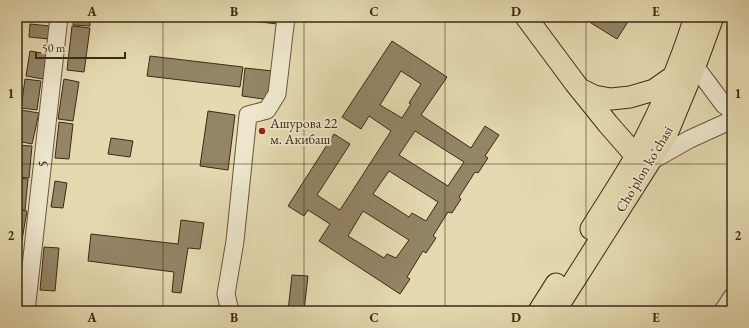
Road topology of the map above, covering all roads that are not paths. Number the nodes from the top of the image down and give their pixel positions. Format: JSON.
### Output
{"nodes":[{"id":1,"x":59,"y":17,"type":"edge"},
{"id":2,"x":286,"y":17,"type":"edge"},
{"id":3,"x":526,"y":17,"type":"edge"},
{"id":4,"x":695,"y":17,"type":"edge"},
{"id":5,"x":713,"y":17,"type":"edge"},
{"id":6,"x":695,"y":66,"type":"junction"},
{"id":7,"x":674,"y":76,"type":"junction"},
{"id":8,"x":580,"y":89,"type":"junction"},
{"id":9,"x":732,"y":111,"type":"edge"},
{"id":10,"x":732,"y":120,"type":"edge"},
{"id":11,"x":644,"y":158,"type":"junction"},
{"id":12,"x":732,"y":297,"type":"edge"},
{"id":13,"x":26,"y":311,"type":"edge"},
{"id":14,"x":230,"y":311,"type":"edge"},
{"id":15,"x":539,"y":311,"type":"edge"},
{"id":16,"x":556,"y":311,"type":"edge"},
{"id":17,"x":723,"y":311,"type":"edge"}],
"edges":[{"from":1,"to":13,"type":"street","name":"5","number":"5"},
{"from":2,"to":14,"type":"street"},
{"from":3,"to":8,"type":"main road"},
{"from":4,"to":7,"type":"main road","name":"Choʻplon koʻchasi"},
{"from":5,"to":6,"type":"main road","name":"Choʻplon koʻchasi"},
{"from":6,"to":9,"type":"street"},
{"from":6,"to":11,"type":"main road","name":"Choʻplon koʻchasi"},
{"from":7,"to":8,"type":"main road"},
{"from":7,"to":11,"type":"main road","name":"Choʻplon koʻchasi"},
{"from":8,"to":11,"type":"main road"},
{"from":10,"to":11,"type":"street"},
{"from":11,"to":15,"type":"main road","name":"Choʻplon koʻchasi"},
{"from":11,"to":16,"type":"main road","name":"Choʻplon koʻchasi"},
{"from":12,"to":17,"type":"street"}]}
